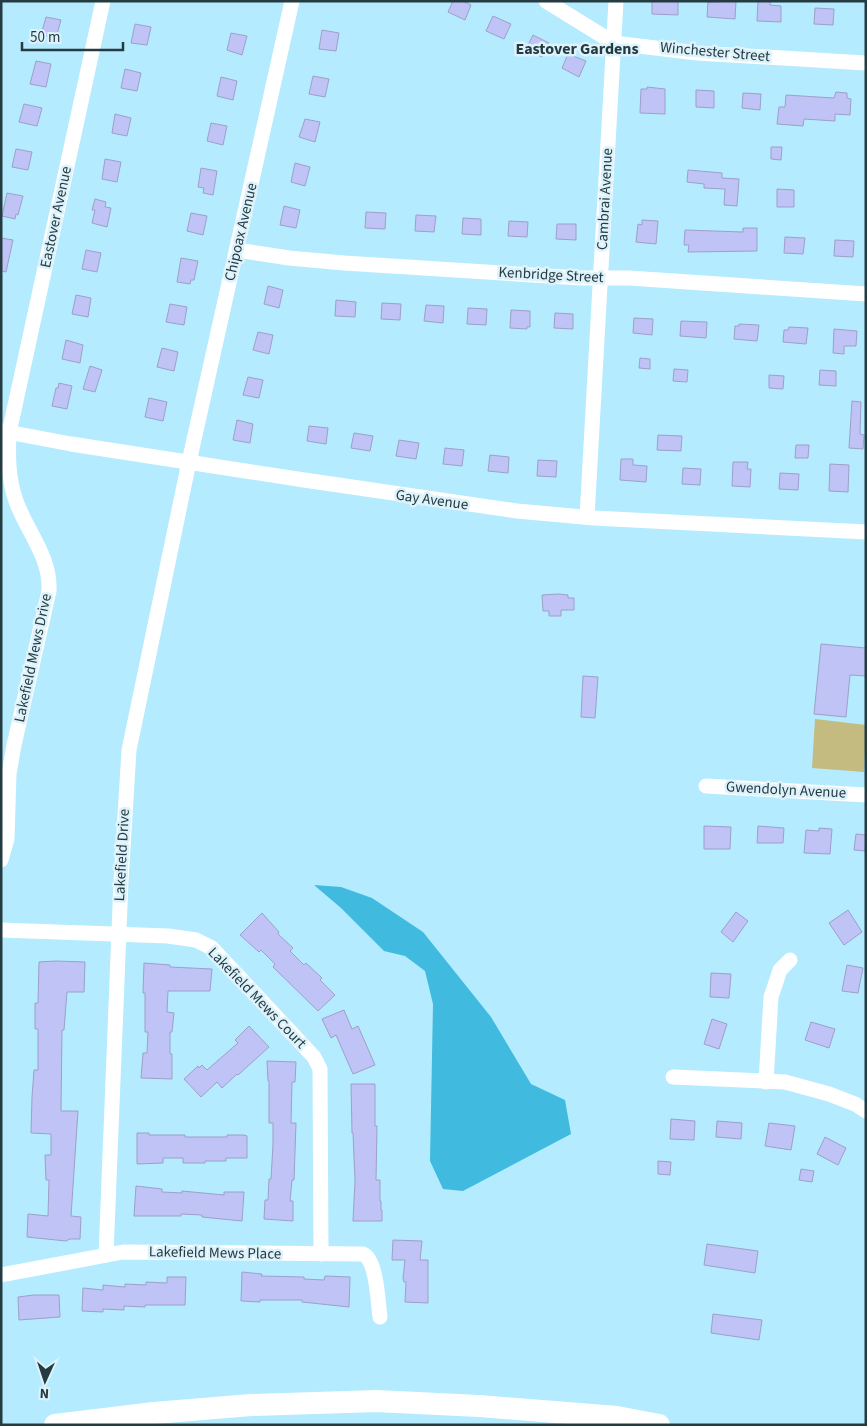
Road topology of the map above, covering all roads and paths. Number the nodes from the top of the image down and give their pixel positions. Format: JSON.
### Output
{"nodes":[{"id":1,"x":103,"y":1,"type":"edge"},
{"id":2,"x":292,"y":1,"type":"edge"},
{"id":3,"x":546,"y":1,"type":"edge"},
{"id":4,"x":616,"y":1,"type":"edge"},
{"id":5,"x":614,"y":43,"type":"junction"},
{"id":6,"x":866,"y":63,"type":"edge"},
{"id":7,"x":237,"y":250,"type":"junction"},
{"id":8,"x":600,"y":278,"type":"junction"},
{"id":9,"x":866,"y":294,"type":"edge"},
{"id":10,"x":5,"y":432,"type":"edge"},
{"id":11,"x":189,"y":462,"type":"junction"},
{"id":12,"x":587,"y":517,"type":"junction"},
{"id":13,"x":866,"y":532,"type":"edge"},
{"id":14,"x":706,"y":786,"type":"dead end"},
{"id":15,"x":866,"y":795,"type":"edge"},
{"id":16,"x":1,"y":860,"type":"edge"},
{"id":17,"x":1,"y":930,"type":"edge"},
{"id":18,"x":119,"y":934,"type":"junction"},
{"id":19,"x":790,"y":960,"type":"dead end"},
{"id":20,"x":673,"y":1077,"type":"dead end"},
{"id":21,"x":766,"y":1082,"type":"junction"},
{"id":22,"x":866,"y":1111,"type":"edge"},
{"id":23,"x":106,"y":1254,"type":"junction"},
{"id":24,"x":321,"y":1254,"type":"junction"},
{"id":25,"x":1,"y":1275,"type":"edge"},
{"id":26,"x":380,"y":1317,"type":"dead end"},
{"id":27,"x":55,"y":1425,"type":"edge"},
{"id":28,"x":659,"y":1425,"type":"edge"}],
"edges":[{"from":1,"to":10,"type":"street","name":"Eastover Avenue"},
{"from":2,"to":7,"type":"street","name":"Chipoax Avenue"},
{"from":3,"to":5,"type":"street","name":"Winchester Street"},
{"from":4,"to":5,"type":"street","name":"Cambrai Avenue"},
{"from":5,"to":6,"type":"street","name":"Winchester Street"},
{"from":5,"to":8,"type":"street","name":"Cambrai Avenue"},
{"from":7,"to":8,"type":"street","name":"Kenbridge Street"},
{"from":7,"to":11,"type":"street","name":"Chipoax Avenue"},
{"from":8,"to":9,"type":"street","name":"Kenbridge Street"},
{"from":8,"to":12,"type":"street","name":"Cambrai Avenue"},
{"from":10,"to":11,"type":"street","name":"Gay Avenue"},
{"from":10,"to":16,"type":"street","name":"Lakefield Mews Drive"},
{"from":11,"to":12,"type":"street","name":"Gay Avenue"},
{"from":11,"to":18,"type":"street","name":"Lakefield Drive"},
{"from":12,"to":13,"type":"street","name":"Gay Avenue"},
{"from":14,"to":15,"type":"street","name":"Gwendolyn Avenue"},
{"from":17,"to":18,"type":"street","name":"Lakefield Mews Court"},
{"from":18,"to":23,"type":"street","name":"Lakefield Drive"},
{"from":18,"to":24,"type":"street","name":"Lakefield Mews Court"},
{"from":19,"to":21,"type":"street"},
{"from":20,"to":21,"type":"street"},
{"from":21,"to":22,"type":"street"},
{"from":23,"to":24,"type":"street","name":"Lakefield Mews Place"},
{"from":23,"to":25,"type":"street","name":"Lakefield Mews Place"},
{"from":24,"to":26,"type":"street","name":"Lakefield Mews Place"},
{"from":27,"to":28,"type":"highway"}]}
